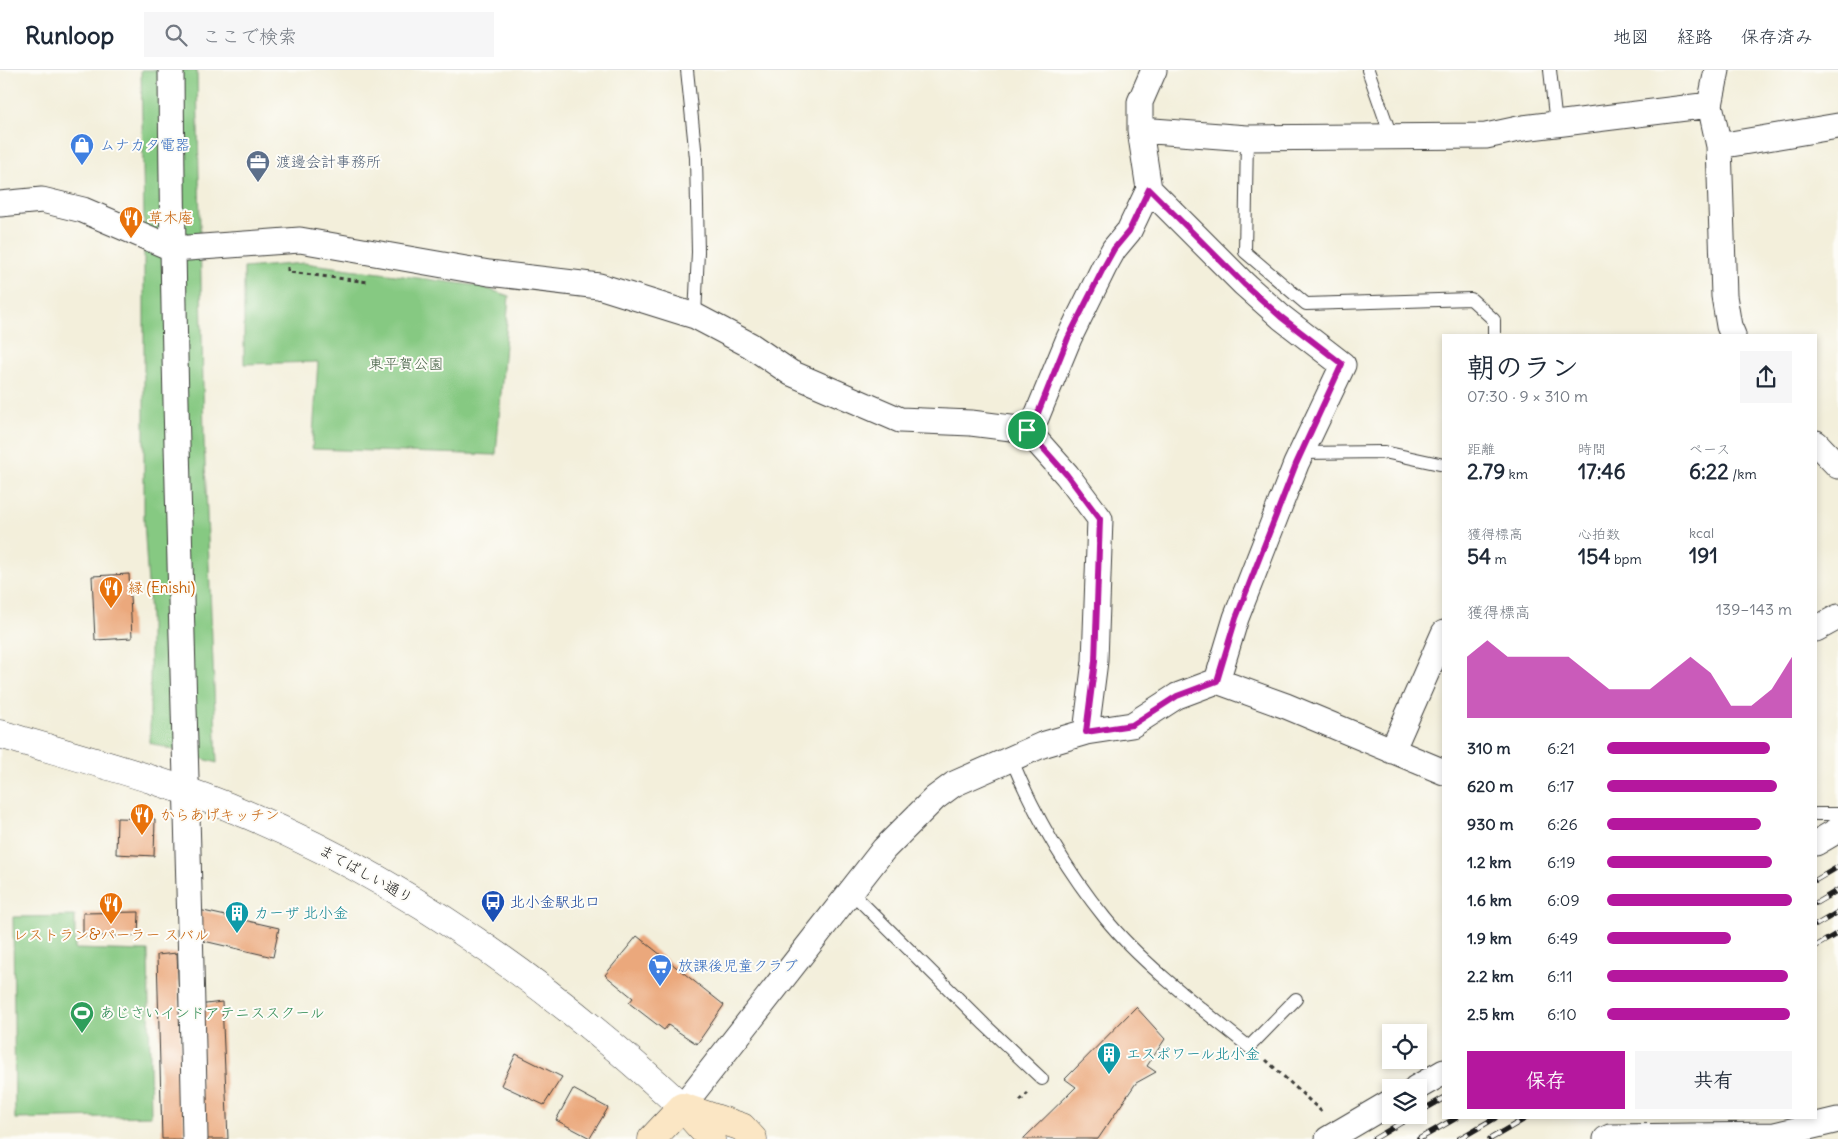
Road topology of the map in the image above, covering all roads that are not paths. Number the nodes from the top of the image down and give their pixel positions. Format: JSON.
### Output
{"nodes":[{"id":1,"x":171,"y":70,"type":"edge"},
{"id":2,"x":686,"y":70,"type":"edge"},
{"id":3,"x":1154,"y":70,"type":"edge"},
{"id":4,"x":1368,"y":70,"type":"edge"},
{"id":5,"x":1550,"y":70,"type":"edge"},
{"id":6,"x":1717,"y":70,"type":"edge"},
{"id":7,"x":1710,"y":106,"type":"junction"},
{"id":8,"x":1556,"y":125,"type":"junction"},
{"id":9,"x":1838,"y":126,"type":"edge"},
{"id":10,"x":1140,"y":130,"type":"junction"},
{"id":11,"x":1391,"y":136,"type":"junction"},
{"id":12,"x":1247,"y":138,"type":"junction"},
{"id":13,"x":1719,"y":146,"type":"junction"},
{"id":14,"x":1149,"y":189,"type":"junction"},
{"id":15,"x":0,"y":204,"type":"edge"},
{"id":16,"x":174,"y":249,"type":"junction"},
{"id":17,"x":695,"y":316,"type":"junction"},
{"id":18,"x":1494,"y":334,"type":"edge"},
{"id":19,"x":1733,"y":334,"type":"edge"},
{"id":20,"x":1027,"y":430,"type":"junction"},
{"id":21,"x":1817,"y":444,"type":"edge"},
{"id":22,"x":1301,"y":453,"type":"junction"},
{"id":23,"x":1442,"y":465,"type":"edge"},
{"id":24,"x":1838,"y":466,"type":"edge"},
{"id":25,"x":1838,"y":617,"type":"edge"},
{"id":26,"x":1817,"y":628,"type":"edge"},
{"id":27,"x":1442,"y":638,"type":"edge"},
{"id":28,"x":1217,"y":681,"type":"junction"},
{"id":29,"x":1086,"y":732,"type":"junction"},
{"id":30,"x":0,"y":734,"type":"edge"},
{"id":31,"x":1392,"y":751,"type":"junction"},
{"id":32,"x":1011,"y":758,"type":"junction"},
{"id":33,"x":1442,"y":771,"type":"edge"},
{"id":34,"x":188,"y":792,"type":"junction"},
{"id":35,"x":1817,"y":814,"type":"edge"},
{"id":36,"x":1838,"y":814,"type":"edge"},
{"id":37,"x":1838,"y":830,"type":"edge"},
{"id":38,"x":1817,"y":842,"type":"edge"},
{"id":39,"x":850,"y":892,"type":"junction"},
{"id":40,"x":1296,"y":999,"type":"dead end"},
{"id":41,"x":1442,"y":1073,"type":"edge"},
{"id":42,"x":1042,"y":1078,"type":"dead end"},
{"id":43,"x":1427,"y":1082,"type":"edge"},
{"id":44,"x":682,"y":1107,"type":"junction"},
{"id":45,"x":1382,"y":1107,"type":"edge"},
{"id":46,"x":1838,"y":1120,"type":"edge"},
{"id":47,"x":1691,"y":1138,"type":"edge"},
{"id":48,"x":195,"y":1139,"type":"edge"},
{"id":49,"x":652,"y":1139,"type":"edge"},
{"id":50,"x":686,"y":1139,"type":"edge"},
{"id":51,"x":711,"y":1139,"type":"edge"},
{"id":52,"x":754,"y":1139,"type":"edge"},
{"id":53,"x":1328,"y":1139,"type":"edge"},
{"id":54,"x":1606,"y":1139,"type":"edge"}],
"edges":[{"from":1,"to":16,"type":"street"},
{"from":2,"to":17,"type":"lane"},
{"from":3,"to":10,"type":"street"},
{"from":4,"to":11,"type":"lane"},
{"from":5,"to":8,"type":"lane"},
{"from":6,"to":7,"type":"street"},
{"from":7,"to":8,"type":"street"},
{"from":7,"to":13,"type":"street"},
{"from":8,"to":11,"type":"street"},
{"from":9,"to":13,"type":"street"},
{"from":10,"to":12,"type":"street"},
{"from":10,"to":14,"type":"street"},
{"from":11,"to":12,"type":"street"},
{"from":12,"to":18,"type":"lane"},
{"from":13,"to":19,"type":"street"},
{"from":14,"to":20,"type":"street"},
{"from":14,"to":22,"type":"street"},
{"from":15,"to":16,"type":"street"},
{"from":16,"to":17,"type":"street"},
{"from":16,"to":34,"type":"street"},
{"from":17,"to":20,"type":"street"},
{"from":20,"to":29,"type":"street"},
{"from":21,"to":24,"type":"street"},
{"from":22,"to":23,"type":"lane"},
{"from":22,"to":28,"type":"street"},
{"from":25,"to":26,"type":"street"},
{"from":27,"to":31,"type":"street"},
{"from":28,"to":29,"type":"street"},
{"from":28,"to":31,"type":"street"},
{"from":29,"to":32,"type":"street"},
{"from":30,"to":34,"type":"street","name":"まてばしい通り"},
{"from":31,"to":33,"type":"street"},
{"from":32,"to":39,"type":"street"},
{"from":32,"to":40,"type":"lane"},
{"from":34,"to":44,"type":"street","name":"まてばしい通り"},
{"from":34,"to":48,"type":"street"},
{"from":35,"to":36,"type":"lane"},
{"from":37,"to":38,"type":"street"},
{"from":39,"to":42,"type":"lane"},
{"from":39,"to":44,"type":"street"},
{"from":41,"to":43,"type":"street"},
{"from":44,"to":49,"type":"main road"},
{"from":44,"to":50,"type":"main road"},
{"from":44,"to":51,"type":"main road"},
{"from":44,"to":52,"type":"main road"},
{"from":45,"to":53,"type":"street"},
{"from":46,"to":47,"type":"street"},
{"from":47,"to":54,"type":"street"}]}
